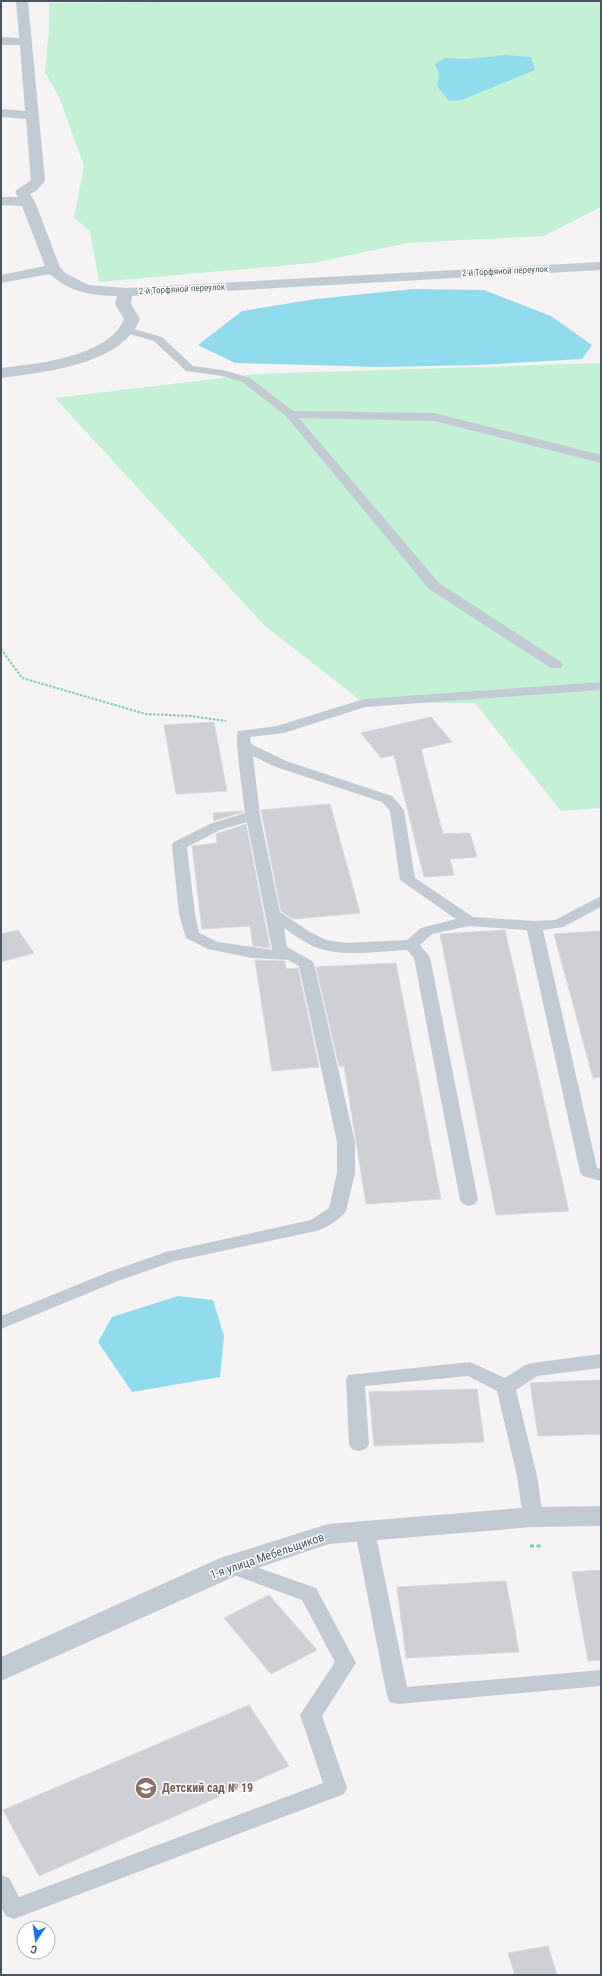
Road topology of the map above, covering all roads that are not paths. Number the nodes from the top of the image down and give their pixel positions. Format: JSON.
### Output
{"nodes":[{"id":1,"x":22,"y":1,"type":"edge"},
{"id":2,"x":1,"y":41,"type":"edge"},
{"id":3,"x":26,"y":42,"type":"junction"},
{"id":4,"x":1,"y":113,"type":"edge"},
{"id":5,"x":32,"y":115,"type":"junction"},
{"id":6,"x":1,"y":201,"type":"edge"},
{"id":7,"x":28,"y":202,"type":"junction"},
{"id":8,"x":601,"y":266,"type":"edge"},
{"id":9,"x":53,"y":269,"type":"junction"},
{"id":10,"x":1,"y":279,"type":"edge"},
{"id":11,"x":126,"y":292,"type":"junction"},
{"id":12,"x":127,"y":330,"type":"junction"},
{"id":13,"x":1,"y":373,"type":"edge"},
{"id":14,"x":290,"y":414,"type":"junction"},
{"id":15,"x":601,"y":459,"type":"edge"},
{"id":16,"x":556,"y":665,"type":"dead end"},
{"id":17,"x":601,"y":686,"type":"edge"},
{"id":18,"x":244,"y":740,"type":"junction"},
{"id":19,"x":253,"y":816,"type":"junction"},
{"id":20,"x":601,"y":901,"type":"edge"},
{"id":21,"x":274,"y":915,"type":"junction"},
{"id":22,"x":469,"y":921,"type":"junction"},
{"id":23,"x":534,"y":926,"type":"junction"},
{"id":24,"x":410,"y":945,"type":"junction"},
{"id":25,"x":292,"y":956,"type":"junction"},
{"id":26,"x":601,"y":1175,"type":"edge"},
{"id":27,"x":469,"y":1200,"type":"dead end"},
{"id":28,"x":1,"y":1323,"type":"edge"},
{"id":29,"x":601,"y":1361,"type":"edge"},
{"id":30,"x":506,"y":1388,"type":"junction"},
{"id":31,"x":359,"y":1444,"type":"dead end"},
{"id":32,"x":601,"y":1516,"type":"edge"},
{"id":33,"x":533,"y":1517,"type":"junction"},
{"id":34,"x":365,"y":1531,"type":"junction"},
{"id":35,"x":230,"y":1566,"type":"junction"},
{"id":36,"x":1,"y":1670,"type":"edge"},
{"id":37,"x":601,"y":1678,"type":"edge"},
{"id":38,"x":1,"y":1886,"type":"edge"}],
"edges":[{"from":1,"to":3,"type":"street","name":"2-й Торфяной переулок"},
{"from":2,"to":3,"type":"street"},
{"from":3,"to":5,"type":"street","name":"2-й Торфяной переулок"},
{"from":4,"to":5,"type":"street"},
{"from":5,"to":7,"type":"street","name":"2-й Торфяной переулок"},
{"from":6,"to":7,"type":"street"},
{"from":7,"to":9,"type":"street","name":"2-й Торфяной переулок"},
{"from":8,"to":11,"type":"street","name":"2-й Торфяной переулок"},
{"from":9,"to":10,"type":"street"},
{"from":9,"to":11,"type":"street","name":"2-й Торфяной переулок"},
{"from":11,"to":12,"type":"street"},
{"from":12,"to":13,"type":"street"},
{"from":12,"to":14,"type":"lane"},
{"from":14,"to":15,"type":"lane"},
{"from":14,"to":16,"type":"lane"},
{"from":17,"to":18,"type":"lane"},
{"from":18,"to":19,"type":"lane"},
{"from":18,"to":22,"type":"lane"},
{"from":19,"to":21,"type":"lane"},
{"from":19,"to":25,"type":"lane"},
{"from":20,"to":23,"type":"lane"},
{"from":21,"to":24,"type":"lane"},
{"from":21,"to":25,"type":"lane"},
{"from":22,"to":23,"type":"lane"},
{"from":22,"to":24,"type":"lane"},
{"from":23,"to":26,"type":"lane"},
{"from":24,"to":27,"type":"lane"},
{"from":25,"to":28,"type":"lane"},
{"from":29,"to":30,"type":"lane"},
{"from":30,"to":31,"type":"lane"},
{"from":30,"to":33,"type":"lane"},
{"from":32,"to":33,"type":"street","name":"1-я улица Мебельщиков"},
{"from":33,"to":34,"type":"street","name":"1-я улица Мебельщиков"},
{"from":34,"to":35,"type":"street","name":"1-я улица Мебельщиков"},
{"from":34,"to":37,"type":"lane"},
{"from":35,"to":36,"type":"street","name":"1-я улица Мебельщиков"},
{"from":35,"to":38,"type":"lane"}]}
